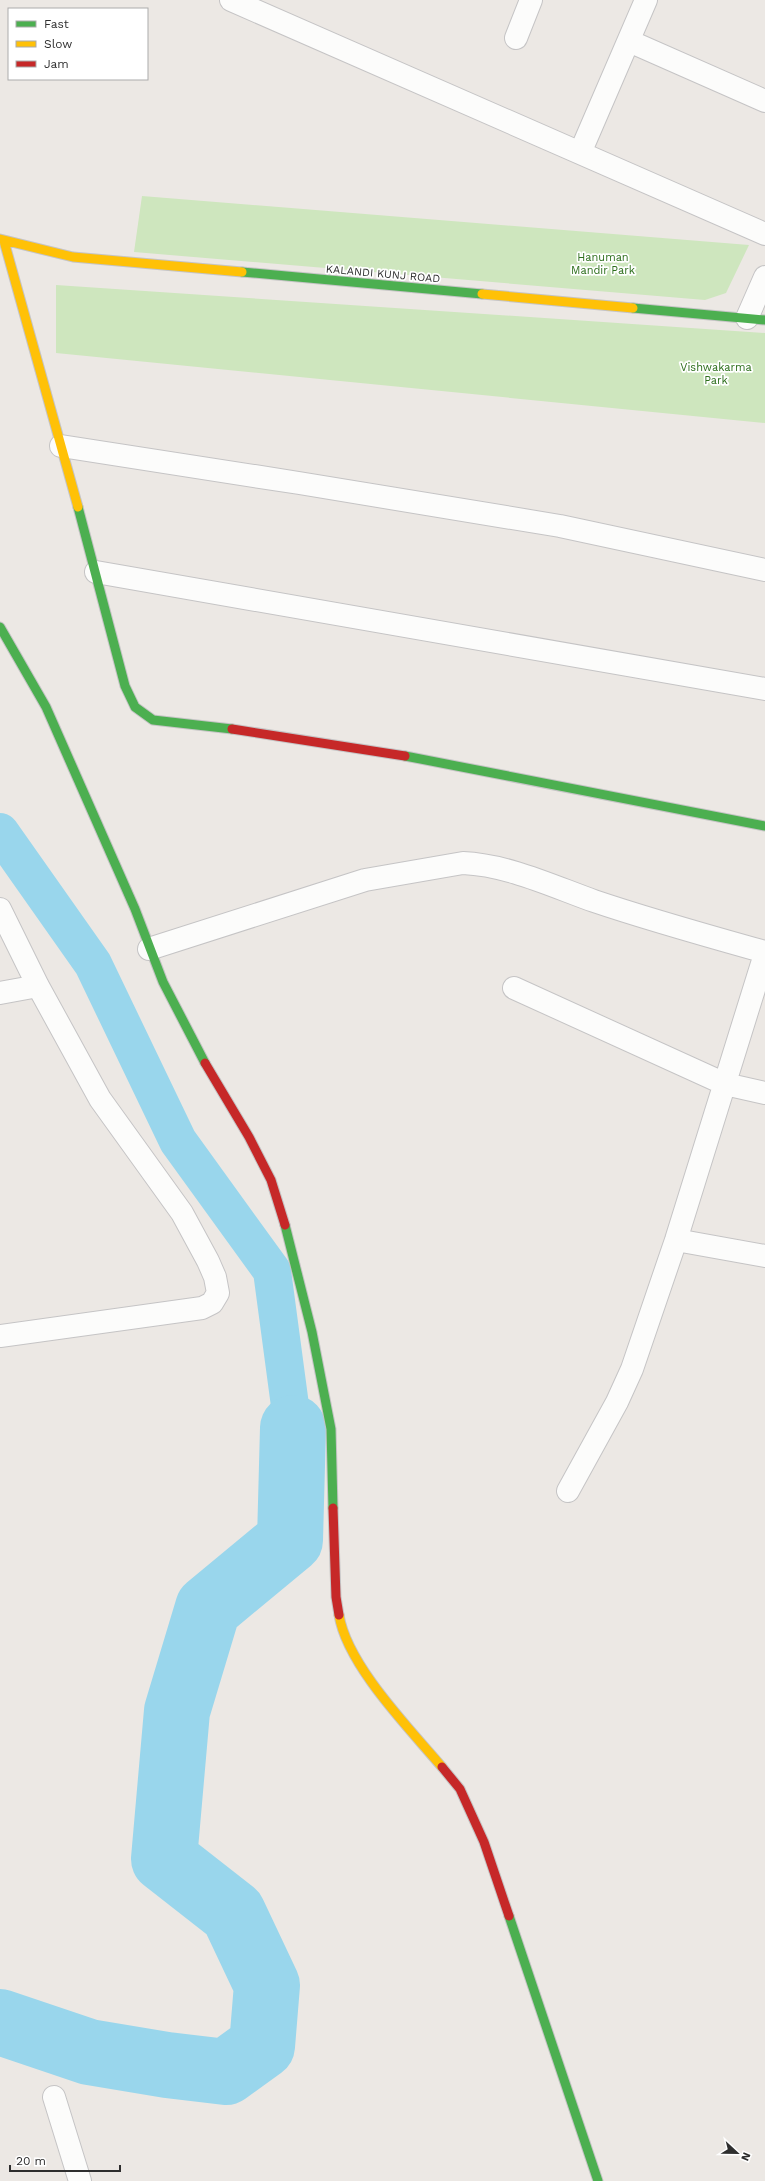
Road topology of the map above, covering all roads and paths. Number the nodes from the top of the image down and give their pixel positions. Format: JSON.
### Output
{"nodes":[{"id":1,"x":231,"y":0,"type":"edge"},
{"id":2,"x":531,"y":0,"type":"edge"},
{"id":3,"x":646,"y":0,"type":"edge"},
{"id":4,"x":516,"y":38,"type":"dead end"},
{"id":5,"x":629,"y":42,"type":"junction"},
{"id":6,"x":765,"y":101,"type":"edge"},
{"id":7,"x":580,"y":153,"type":"junction"},
{"id":8,"x":765,"y":234,"type":"edge"},
{"id":9,"x":2,"y":240,"type":"edge"},
{"id":10,"x":765,"y":277,"type":"edge"},
{"id":11,"x":756,"y":319,"type":"edge"},
{"id":12,"x":60,"y":446,"type":"junction"},
{"id":13,"x":765,"y":570,"type":"edge"},
{"id":14,"x":96,"y":572,"type":"junction"},
{"id":15,"x":0,"y":627,"type":"edge"},
{"id":16,"x":765,"y":689,"type":"edge"},
{"id":17,"x":765,"y":826,"type":"edge"},
{"id":18,"x":0,"y":909,"type":"edge"},
{"id":19,"x":149,"y":949,"type":"junction"},
{"id":20,"x":765,"y":953,"type":"edge"},
{"id":21,"x":38,"y":986,"type":"junction"},
{"id":22,"x":514,"y":988,"type":"dead end"},
{"id":23,"x":0,"y":993,"type":"edge"},
{"id":24,"x":725,"y":1084,"type":"junction"},
{"id":25,"x":765,"y":1094,"type":"edge"},
{"id":26,"x":676,"y":1240,"type":"junction"},
{"id":27,"x":765,"y":1256,"type":"edge"},
{"id":28,"x":0,"y":1336,"type":"edge"},
{"id":29,"x":568,"y":1491,"type":"dead end"},
{"id":30,"x":54,"y":2097,"type":"dead end"},
{"id":31,"x":80,"y":2181,"type":"edge"},
{"id":32,"x":598,"y":2181,"type":"edge"}],
"edges":[{"from":1,"to":7,"type":"street"},
{"from":2,"to":4,"type":"street"},
{"from":3,"to":5,"type":"street"},
{"from":5,"to":6,"type":"street"},
{"from":5,"to":7,"type":"street"},
{"from":7,"to":8,"type":"street"},
{"from":9,"to":11,"type":"street","name":"KALANDI KUNJ ROAD"},
{"from":9,"to":12,"type":"street"},
{"from":10,"to":11,"type":"street"},
{"from":12,"to":13,"type":"street"},
{"from":12,"to":14,"type":"street"},
{"from":14,"to":16,"type":"street"},
{"from":14,"to":17,"type":"street"},
{"from":15,"to":19,"type":"street"},
{"from":18,"to":21,"type":"street"},
{"from":19,"to":20,"type":"street"},
{"from":19,"to":32,"type":"street"},
{"from":20,"to":24,"type":"street"},
{"from":21,"to":23,"type":"street"},
{"from":21,"to":28,"type":"street"},
{"from":22,"to":24,"type":"street"},
{"from":24,"to":25,"type":"street"},
{"from":24,"to":26,"type":"street"},
{"from":26,"to":27,"type":"street"},
{"from":26,"to":29,"type":"street"},
{"from":30,"to":31,"type":"street"}]}
